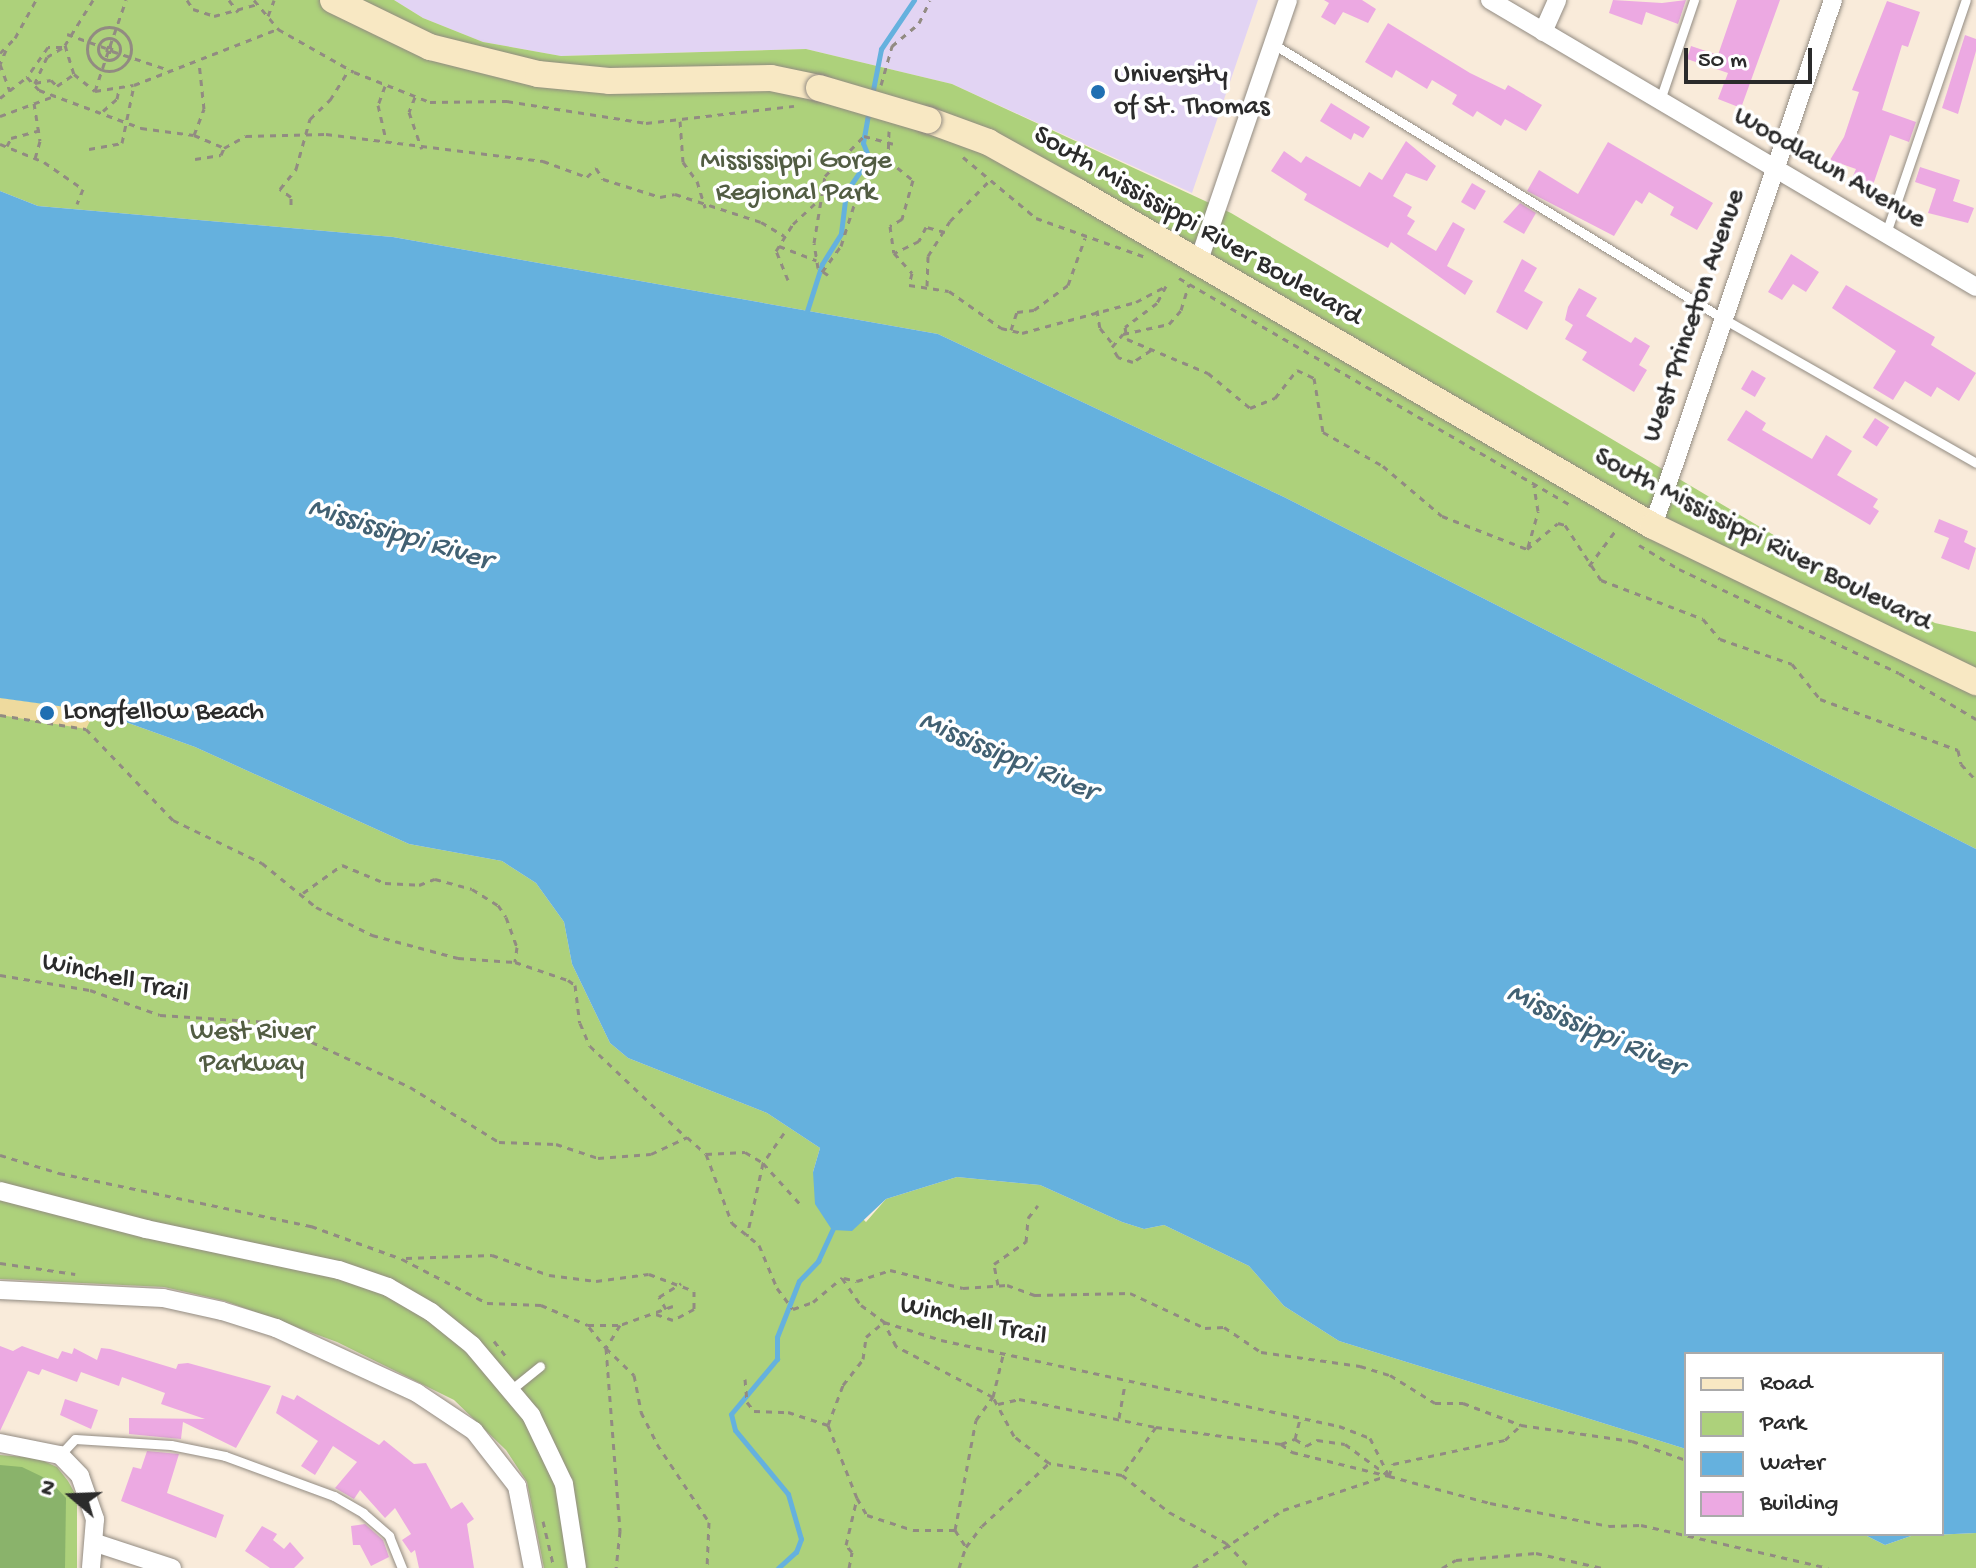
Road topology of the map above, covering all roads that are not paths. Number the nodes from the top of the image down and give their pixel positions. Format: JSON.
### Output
{"nodes":[{"id":1,"x":333,"y":0,"type":"edge"},
{"id":2,"x":1288,"y":0,"type":"edge"},
{"id":3,"x":1490,"y":0,"type":"edge"},
{"id":4,"x":1557,"y":0,"type":"edge"},
{"id":5,"x":1694,"y":0,"type":"edge"},
{"id":6,"x":1833,"y":0,"type":"edge"},
{"id":7,"x":1966,"y":0,"type":"edge"},
{"id":8,"x":1543,"y":32,"type":"junction"},
{"id":9,"x":1273,"y":44,"type":"junction"},
{"id":10,"x":1659,"y":103,"type":"junction"},
{"id":11,"x":1775,"y":170,"type":"junction"},
{"id":12,"x":1886,"y":233,"type":"junction"},
{"id":13,"x":1193,"y":274,"type":"junction"},
{"id":14,"x":1976,"y":287,"type":"edge"},
{"id":15,"x":1722,"y":318,"type":"junction"},
{"id":16,"x":1976,"y":463,"type":"edge"},
{"id":17,"x":1653,"y":526,"type":"junction"},
{"id":18,"x":1976,"y":682,"type":"edge"},
{"id":19,"x":0,"y":1191,"type":"edge"},
{"id":20,"x":0,"y":1290,"type":"edge"},
{"id":21,"x":540,"y":1366,"type":"dead end"},
{"id":22,"x":512,"y":1389,"type":"junction"},
{"id":23,"x":0,"y":1443,"type":"edge"},
{"id":24,"x":60,"y":1455,"type":"junction"},
{"id":25,"x":96,"y":1543,"type":"junction"},
{"id":26,"x":91,"y":1568,"type":"edge"},
{"id":27,"x":172,"y":1568,"type":"edge"},
{"id":28,"x":402,"y":1568,"type":"edge"},
{"id":29,"x":533,"y":1568,"type":"edge"},
{"id":30,"x":577,"y":1568,"type":"edge"}],
"edges":[{"from":1,"to":13,"type":"street","name":"South Mississippi River Boulevard","bridge":true},
{"from":2,"to":9,"type":"street"},
{"from":3,"to":8,"type":"street","name":"Woodlawn Avenue"},
{"from":4,"to":8,"type":"street"},
{"from":5,"to":10,"type":"lane"},
{"from":6,"to":11,"type":"street","name":"West Princeton Avenue"},
{"from":7,"to":12,"type":"lane"},
{"from":8,"to":10,"type":"street","name":"Woodlawn Avenue"},
{"from":9,"to":13,"type":"street"},
{"from":9,"to":15,"type":"lane"},
{"from":10,"to":11,"type":"street","name":"Woodlawn Avenue"},
{"from":11,"to":12,"type":"street","name":"Woodlawn Avenue"},
{"from":11,"to":15,"type":"street","name":"West Princeton Avenue"},
{"from":12,"to":14,"type":"street","name":"Woodlawn Avenue"},
{"from":13,"to":17,"type":"street","name":"South Mississippi River Boulevard"},
{"from":15,"to":16,"type":"lane"},
{"from":15,"to":17,"type":"street","name":"West Princeton Avenue"},
{"from":17,"to":18,"type":"street","name":"South Mississippi River Boulevard"},
{"from":19,"to":22,"type":"street"},
{"from":20,"to":29,"type":"street"},
{"from":21,"to":22,"type":"lane"},
{"from":22,"to":30,"type":"street"},
{"from":23,"to":24,"type":"street"},
{"from":24,"to":25,"type":"street"},
{"from":24,"to":28,"type":"lane"},
{"from":25,"to":26,"type":"street"},
{"from":25,"to":27,"type":"street"}]}
